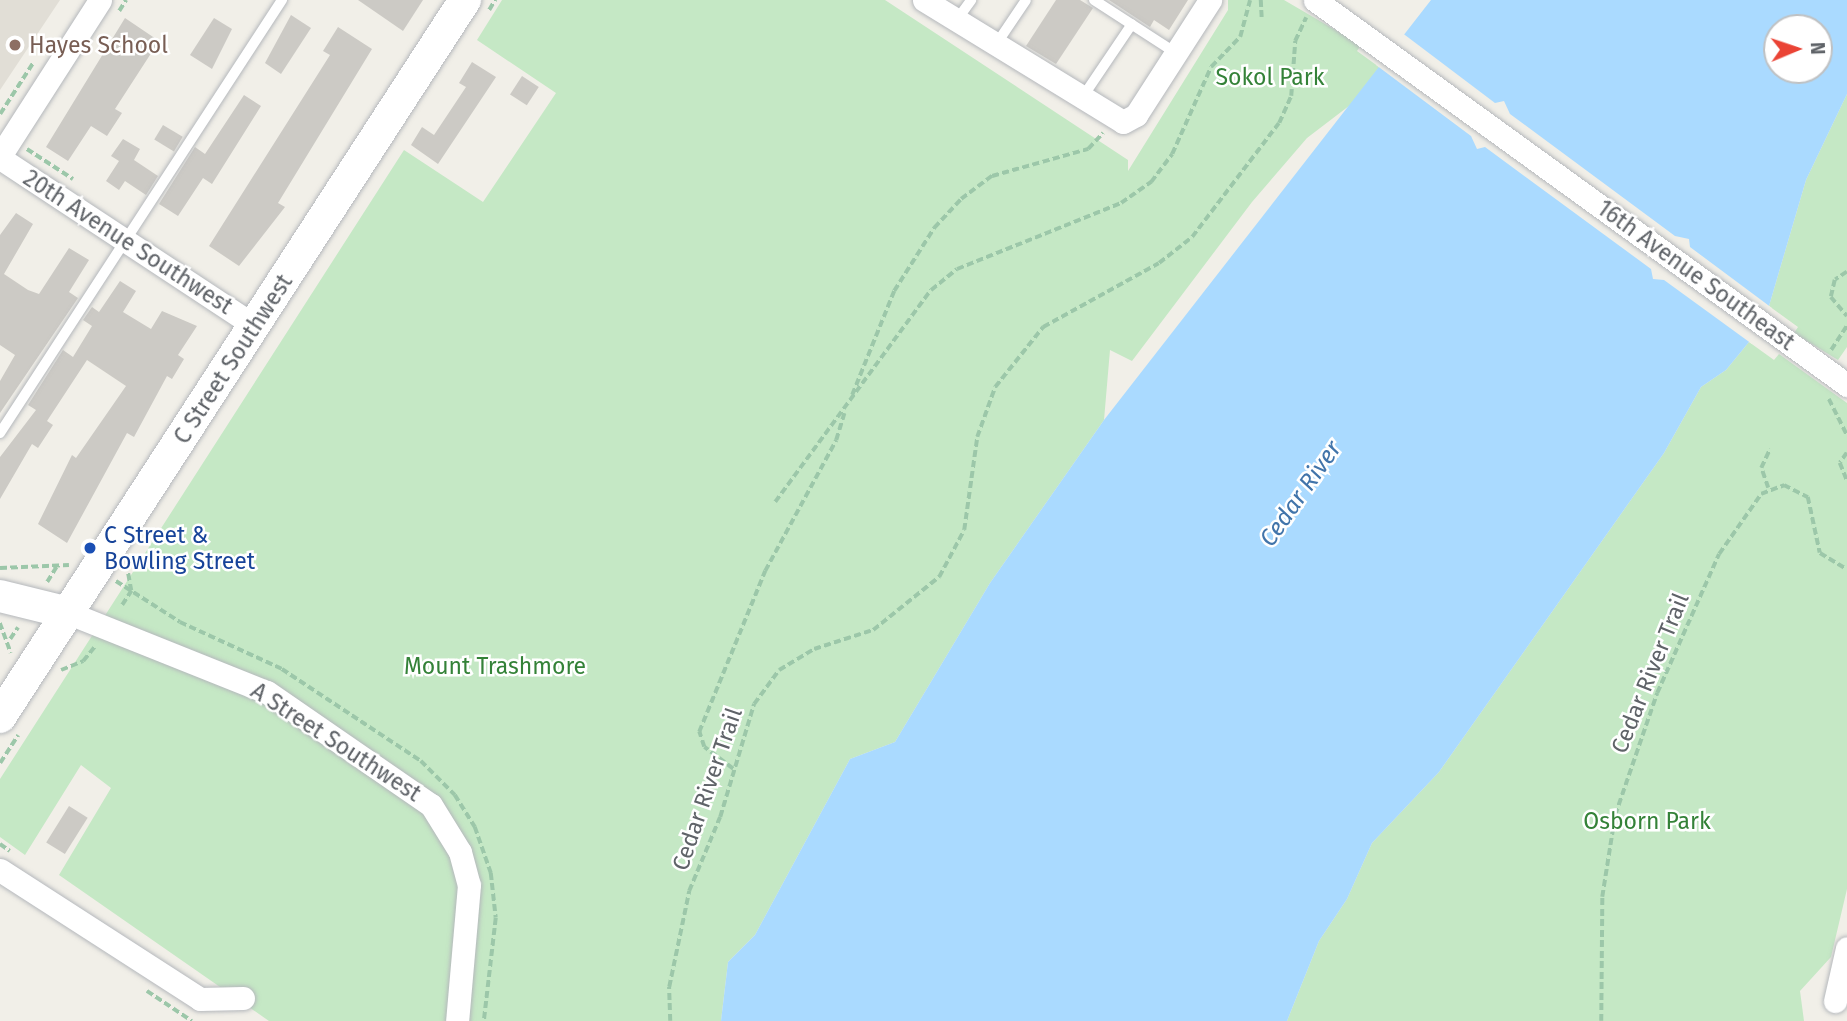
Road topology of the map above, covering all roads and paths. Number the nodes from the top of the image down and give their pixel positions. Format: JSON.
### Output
{"nodes":[{"id":1,"x":100,"y":0,"type":"edge"},
{"id":2,"x":282,"y":0,"type":"edge"},
{"id":3,"x":465,"y":0,"type":"edge"},
{"id":4,"x":924,"y":0,"type":"edge"},
{"id":5,"x":971,"y":0,"type":"edge"},
{"id":6,"x":1026,"y":0,"type":"edge"},
{"id":7,"x":1094,"y":0,"type":"edge"},
{"id":8,"x":1210,"y":0,"type":"edge"},
{"id":9,"x":1250,"y":0,"type":"edge"},
{"id":10,"x":1261,"y":0,"type":"edge"},
{"id":11,"x":1310,"y":9,"type":"edge"},
{"id":12,"x":1262,"y":18,"type":"dead end"},
{"id":13,"x":957,"y":21,"type":"junction"},
{"id":14,"x":1132,"y":24,"type":"junction"},
{"id":15,"x":995,"y":46,"type":"junction"},
{"id":16,"x":1176,"y":53,"type":"junction"},
{"id":17,"x":1081,"y":100,"type":"junction"},
{"id":18,"x":1114,"y":127,"type":"junction"},
{"id":19,"x":0,"y":157,"type":"edge"},
{"id":20,"x":127,"y":240,"type":"junction"},
{"id":21,"x":1847,"y":272,"type":"edge"},
{"id":22,"x":1847,"y":316,"type":"edge"},
{"id":23,"x":1847,"y":325,"type":"edge"},
{"id":24,"x":255,"y":326,"type":"junction"},
{"id":25,"x":1828,"y":355,"type":"dead end"},
{"id":26,"x":1847,"y":385,"type":"edge"},
{"id":27,"x":1824,"y":394,"type":"dead end"},
{"id":28,"x":850,"y":400,"type":"junction"},
{"id":29,"x":844,"y":411,"type":"junction"},
{"id":30,"x":0,"y":433,"type":"edge"},
{"id":31,"x":1847,"y":435,"type":"edge"},
{"id":32,"x":1770,"y":449,"type":"dead end"},
{"id":33,"x":1847,"y":453,"type":"edge"},
{"id":34,"x":1847,"y":480,"type":"edge"},
{"id":35,"x":1768,"y":488,"type":"junction"},
{"id":36,"x":775,"y":502,"type":"dead end"},
{"id":37,"x":77,"y":556,"type":"dead end"},
{"id":38,"x":57,"y":566,"type":"junction"},
{"id":39,"x":0,"y":568,"type":"edge"},
{"id":40,"x":1847,"y":569,"type":"edge"},
{"id":41,"x":47,"y":582,"type":"dead end"},
{"id":42,"x":0,"y":596,"type":"edge"},
{"id":43,"x":69,"y":613,"type":"junction"},
{"id":44,"x":0,"y":623,"type":"edge"},
{"id":45,"x":18,"y":627,"type":"dead end"},
{"id":46,"x":10,"y":639,"type":"junction"},
{"id":47,"x":95,"y":646,"type":"dead end"},
{"id":48,"x":6,"y":664,"type":"dead end"},
{"id":49,"x":54,"y":680,"type":"dead end"},
{"id":50,"x":10,"y":725,"type":"edge"},
{"id":51,"x":0,"y":763,"type":"edge"},
{"id":52,"x":733,"y":769,"type":"junction"},
{"id":53,"x":0,"y":870,"type":"edge"},
{"id":54,"x":1847,"y":948,"type":"edge"},
{"id":55,"x":243,"y":998,"type":"dead end"},
{"id":56,"x":1835,"y":1001,"type":"dead end"},
{"id":57,"x":457,"y":1021,"type":"edge"},
{"id":58,"x":670,"y":1021,"type":"edge"},
{"id":59,"x":1601,"y":1021,"type":"edge"}],
"edges":[{"from":1,"to":19,"type":"street"},
{"from":2,"to":20,"type":"lane"},
{"from":3,"to":24,"type":"main road","name":"C Street Southwest"},
{"from":4,"to":13,"type":"street"},
{"from":5,"to":13,"type":"lane"},
{"from":6,"to":15,"type":"lane"},
{"from":7,"to":14,"type":"lane"},
{"from":8,"to":16,"type":"street"},
{"from":9,"to":28,"type":"path"},
{"from":10,"to":12,"type":"path"},
{"from":11,"to":26,"type":"street","name":"16th Avenue Southeast"},
{"from":11,"to":52,"type":"path","name":"Cedar River Trail"},
{"from":13,"to":15,"type":"street"},
{"from":14,"to":16,"type":"lane"},
{"from":14,"to":17,"type":"lane"},
{"from":15,"to":17,"type":"street"},
{"from":16,"to":18,"type":"street"},
{"from":17,"to":18,"type":"street"},
{"from":18,"to":28,"type":"path"},
{"from":19,"to":20,"type":"street","name":"20th Avenue Southwest"},
{"from":20,"to":24,"type":"street","name":"20th Avenue Southwest"},
{"from":20,"to":30,"type":"lane"},
{"from":21,"to":22,"type":"path"},
{"from":23,"to":25,"type":"path"},
{"from":24,"to":43,"type":"main road","name":"C Street Southwest"},
{"from":27,"to":31,"type":"path"},
{"from":28,"to":29,"type":"path"},
{"from":29,"to":36,"type":"path"},
{"from":29,"to":52,"type":"path"},
{"from":32,"to":35,"type":"path"},
{"from":33,"to":34,"type":"path"},
{"from":35,"to":40,"type":"path"},
{"from":35,"to":59,"type":"path","name":"Cedar River Trail"},
{"from":37,"to":38,"type":"path"},
{"from":38,"to":39,"type":"path"},
{"from":38,"to":41,"type":"path"},
{"from":42,"to":43,"type":"main road"},
{"from":43,"to":50,"type":"main road","name":"C Street Southwest"},
{"from":43,"to":57,"type":"street","name":"A Street Southwest"},
{"from":44,"to":46,"type":"path"},
{"from":45,"to":46,"type":"path"},
{"from":46,"to":48,"type":"path"},
{"from":47,"to":49,"type":"path"},
{"from":50,"to":51,"type":"path"},
{"from":52,"to":58,"type":"path","name":"Cedar River Trail"},
{"from":53,"to":55,"type":"street"},
{"from":54,"to":56,"type":"street"}]}
